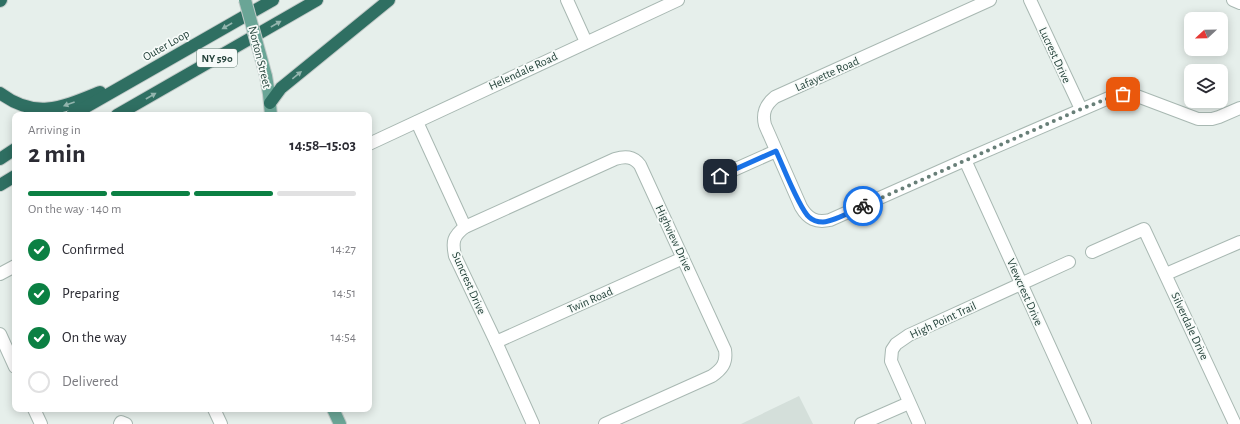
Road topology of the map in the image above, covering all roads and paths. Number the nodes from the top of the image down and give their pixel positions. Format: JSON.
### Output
{"nodes":[{"id":1,"x":245,"y":0,"type":"edge"},
{"id":2,"x":273,"y":0,"type":"edge"},
{"id":3,"x":317,"y":0,"type":"edge"},
{"id":4,"x":389,"y":0,"type":"edge"},
{"id":5,"x":567,"y":0,"type":"edge"},
{"id":6,"x":678,"y":0,"type":"edge"},
{"id":7,"x":990,"y":0,"type":"edge"},
{"id":8,"x":1030,"y":0,"type":"edge"},
{"id":9,"x":1233,"y":0,"type":"edge"},
{"id":10,"x":1240,"y":3,"type":"edge"},
{"id":11,"x":586,"y":42,"type":"junction"},
{"id":12,"x":169,"y":60,"type":"junction"},
{"id":13,"x":0,"y":93,"type":"edge"},
{"id":14,"x":1240,"y":108,"type":"edge"},
{"id":15,"x":271,"y":109,"type":"edge"},
{"id":16,"x":1081,"y":109,"type":"junction"},
{"id":17,"x":77,"y":112,"type":"edge"},
{"id":18,"x":122,"y":112,"type":"edge"},
{"id":19,"x":417,"y":122,"type":"junction"},
{"id":20,"x":372,"y":143,"type":"edge"},
{"id":21,"x":12,"y":151,"type":"edge"},
{"id":22,"x":776,"y":151,"type":"junction"},
{"id":23,"x":0,"y":159,"type":"edge"},
{"id":24,"x":965,"y":160,"type":"junction"},
{"id":25,"x":720,"y":176,"type":"dead end"},
{"id":26,"x":12,"y":178,"type":"edge"},
{"id":27,"x":0,"y":185,"type":"edge"},
{"id":28,"x":465,"y":227,"type":"junction"},
{"id":29,"x":1240,"y":242,"type":"edge"},
{"id":30,"x":1092,"y":252,"type":"dead end"},
{"id":31,"x":683,"y":258,"type":"junction"},
{"id":32,"x":1070,"y":262,"type":"dead end"},
{"id":33,"x":12,"y":268,"type":"edge"},
{"id":34,"x":0,"y":274,"type":"edge"},
{"id":35,"x":1166,"y":274,"type":"junction"},
{"id":36,"x":1021,"y":284,"type":"junction"},
{"id":37,"x":0,"y":334,"type":"edge"},
{"id":38,"x":496,"y":342,"type":"junction"},
{"id":39,"x":5,"y":358,"type":"edge"},
{"id":40,"x":909,"y":403,"type":"junction"},
{"id":41,"x":35,"y":412,"type":"edge"},
{"id":42,"x":215,"y":412,"type":"edge"},
{"id":43,"x":334,"y":412,"type":"edge"},
{"id":44,"x":41,"y":424,"type":"edge"},
{"id":45,"x":120,"y":424,"type":"edge"},
{"id":46,"x":126,"y":424,"type":"edge"},
{"id":47,"x":221,"y":424,"type":"edge"},
{"id":48,"x":340,"y":424,"type":"edge"},
{"id":49,"x":533,"y":424,"type":"edge"},
{"id":50,"x":605,"y":424,"type":"edge"},
{"id":51,"x":861,"y":424,"type":"edge"},
{"id":52,"x":919,"y":424,"type":"edge"},
{"id":53,"x":1085,"y":424,"type":"edge"},
{"id":54,"x":1235,"y":424,"type":"edge"}],
"edges":[{"from":1,"to":15,"type":"main road","name":"Norton Street","bridge":true},
{"from":2,"to":12,"type":"highway","name":"Outer Loop","number":"NY 590","one_way":true},
{"from":18,"to":3,"type":"highway","number":"NY 590","one_way":true},
{"from":15,"to":4,"type":"highway","one_way":true},
{"from":5,"to":11,"type":"street"},
{"from":6,"to":11,"type":"street","name":"Helendale Road"},
{"from":7,"to":22,"type":"street","name":"Lafayette Road"},
{"from":8,"to":16,"type":"street","name":"Lucrest Drive"},
{"from":9,"to":10,"type":"street"},
{"from":11,"to":19,"type":"street","name":"Helendale Road"},
{"from":12,"to":13,"type":"highway","one_way":true},
{"from":12,"to":17,"type":"highway","name":"Outer Loop","number":"NY 590"},
{"from":14,"to":16,"type":"street","name":"Lafayette Road"},
{"from":16,"to":24,"type":"street","name":"Lafayette Road"},
{"from":19,"to":20,"type":"street","name":"Helendale Road"},
{"from":19,"to":28,"type":"street"},
{"from":21,"to":23,"type":"highway"},
{"from":22,"to":24,"type":"street","name":"Lafayette Road"},
{"from":22,"to":25,"type":"street"},
{"from":24,"to":36,"type":"street","name":"Viewcrest Drive"},
{"from":26,"to":27,"type":"highway"},
{"from":28,"to":31,"type":"street","name":"Highview Drive"},
{"from":28,"to":38,"type":"street","name":"Suncrest Drive"},
{"from":29,"to":35,"type":"street"},
{"from":30,"to":35,"type":"street","name":"Silverdale Drive"},
{"from":31,"to":38,"type":"street","name":"Twin Road"},
{"from":31,"to":50,"type":"street","name":"Highview Drive"},
{"from":32,"to":36,"type":"street","name":"High Point Trail"},
{"from":33,"to":34,"type":"street"},
{"from":35,"to":54,"type":"street","name":"Silverdale Drive"},
{"from":36,"to":40,"type":"street","name":"High Point Trail"},
{"from":36,"to":53,"type":"street","name":"Viewcrest Drive"},
{"from":37,"to":39,"type":"street"},
{"from":38,"to":49,"type":"street","name":"Suncrest Drive"},
{"from":40,"to":51,"type":"street"},
{"from":40,"to":52,"type":"street","name":"High Point Trail"},
{"from":41,"to":44,"type":"street"},
{"from":42,"to":47,"type":"street"},
{"from":43,"to":48,"type":"main road"},
{"from":45,"to":46,"type":"street"}]}
